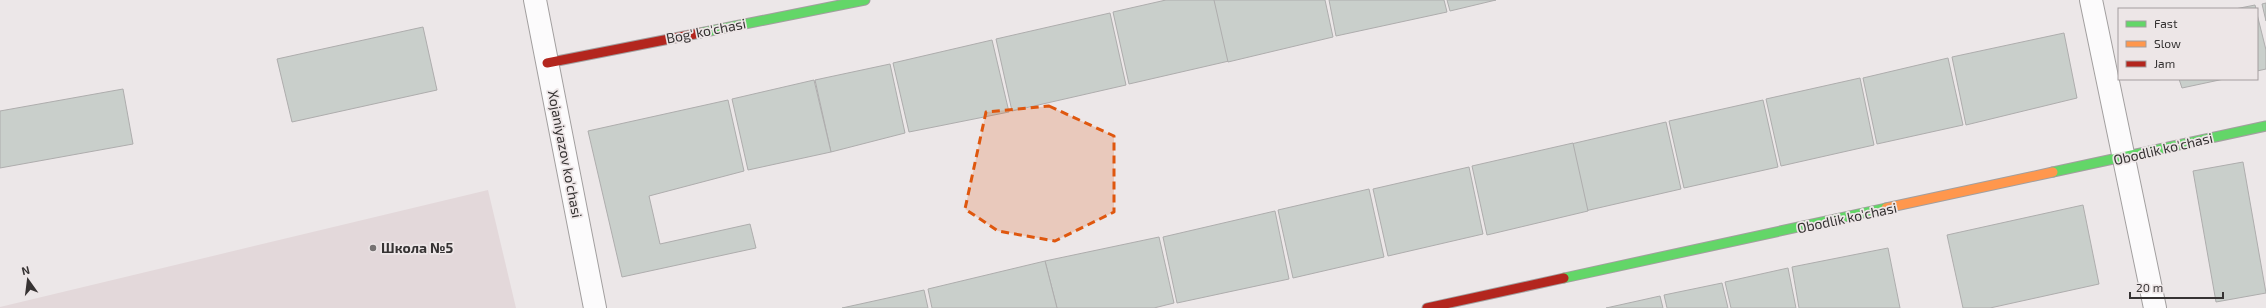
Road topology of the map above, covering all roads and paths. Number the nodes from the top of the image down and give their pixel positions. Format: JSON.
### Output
{"nodes":[{"id":1,"x":535,"y":0,"type":"edge"},
{"id":2,"x":865,"y":0,"type":"edge"},
{"id":3,"x":2091,"y":0,"type":"edge"},
{"id":4,"x":547,"y":63,"type":"junction"},
{"id":5,"x":2266,"y":126,"type":"edge"},
{"id":6,"x":2124,"y":158,"type":"junction"},
{"id":7,"x":595,"y":308,"type":"edge"},
{"id":8,"x":1427,"y":308,"type":"edge"},
{"id":9,"x":2155,"y":308,"type":"edge"}],
"edges":[{"from":1,"to":4,"type":"street","name":"Xojaniyazov ko'chasi"},
{"from":2,"to":4,"type":"street","name":"Bog' ko'chasi"},
{"from":3,"to":6,"type":"street"},
{"from":4,"to":7,"type":"street","name":"Xojaniyazov ko'chasi"},
{"from":5,"to":6,"type":"street","name":"Obodlik ko'chasi"},
{"from":6,"to":8,"type":"street","name":"Obodlik ko'chasi"},
{"from":6,"to":9,"type":"street"}]}
